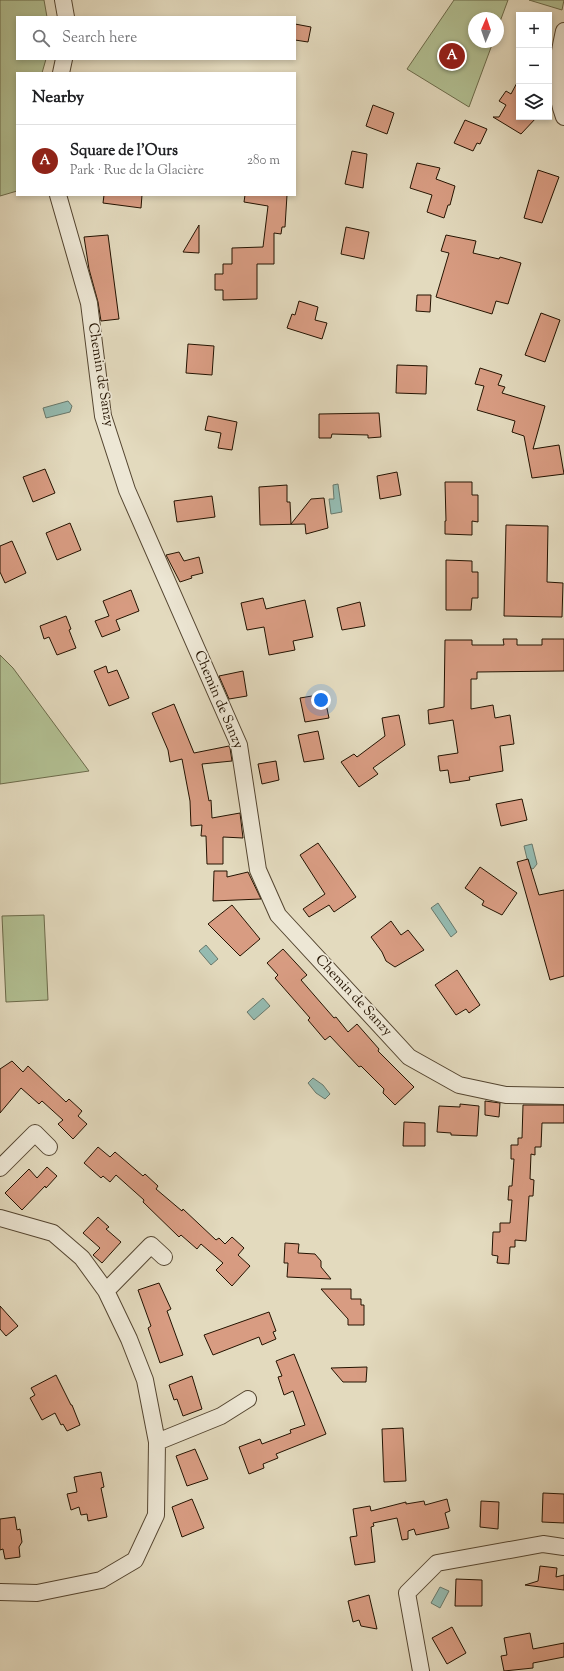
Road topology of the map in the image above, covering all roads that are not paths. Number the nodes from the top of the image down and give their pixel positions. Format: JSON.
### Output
{"nodes":[{"id":1,"x":62,"y":0,"type":"edge"},
{"id":2,"x":66,"y":16,"type":"edge"},
{"id":3,"x":564,"y":32,"type":"edge"},
{"id":4,"x":64,"y":60,"type":"edge"},
{"id":5,"x":61,"y":72,"type":"edge"},
{"id":6,"x":564,"y":117,"type":"edge"},
{"id":7,"x":58,"y":196,"type":"edge"},
{"id":8,"x":564,"y":1096,"type":"edge"},
{"id":9,"x":49,"y":1147,"type":"dead end"},
{"id":10,"x":0,"y":1168,"type":"edge"},
{"id":11,"x":0,"y":1218,"type":"edge"},
{"id":12,"x":164,"y":1257,"type":"dead end"},
{"id":13,"x":106,"y":1291,"type":"junction"},
{"id":14,"x":248,"y":1399,"type":"dead end"},
{"id":15,"x":157,"y":1442,"type":"junction"},
{"id":16,"x":564,"y":1547,"type":"edge"},
{"id":17,"x":0,"y":1592,"type":"edge"},
{"id":18,"x":421,"y":1671,"type":"edge"}],
"edges":[{"from":1,"to":2,"type":"street"},
{"from":3,"to":6,"type":"street"},
{"from":4,"to":5,"type":"street"},
{"from":7,"to":8,"type":"street","name":"Chemin de Sanzy"},
{"from":9,"to":10,"type":"street"},
{"from":11,"to":13,"type":"street"},
{"from":12,"to":13,"type":"street"},
{"from":13,"to":15,"type":"street"},
{"from":14,"to":15,"type":"street"},
{"from":15,"to":17,"type":"street"},
{"from":16,"to":18,"type":"street"}]}
